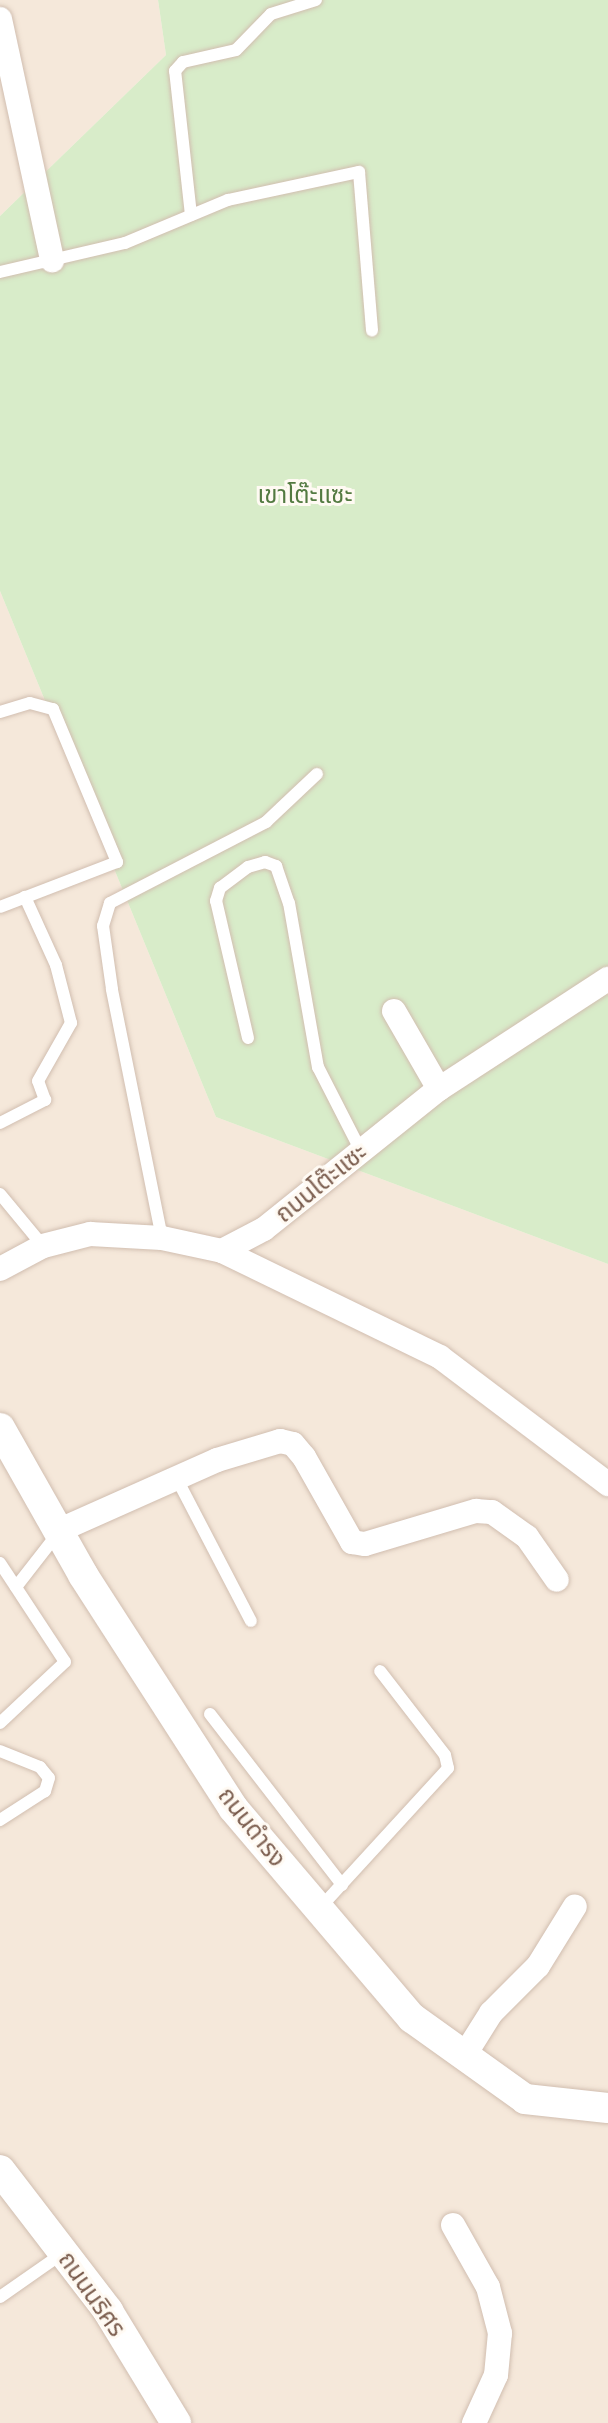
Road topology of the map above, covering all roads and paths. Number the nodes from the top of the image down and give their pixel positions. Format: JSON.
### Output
{"nodes":[{"id":1,"x":316,"y":0,"type":"edge"},
{"id":2,"x":0,"y":19,"type":"edge"},
{"id":3,"x":191,"y":215,"type":"junction"},
{"id":4,"x":52,"y":260,"type":"junction"},
{"id":5,"x":0,"y":272,"type":"edge"},
{"id":6,"x":372,"y":330,"type":"dead end"},
{"id":7,"x":0,"y":712,"type":"edge"},
{"id":8,"x":317,"y":774,"type":"dead end"},
{"id":9,"x":25,"y":897,"type":"junction"},
{"id":10,"x":0,"y":907,"type":"edge"},
{"id":11,"x":608,"y":979,"type":"edge"},
{"id":12,"x":394,"y":1011,"type":"dead end"},
{"id":13,"x":248,"y":1038,"type":"dead end"},
{"id":14,"x":439,"y":1089,"type":"junction"},
{"id":15,"x":0,"y":1123,"type":"edge"},
{"id":16,"x":361,"y":1151,"type":"junction"},
{"id":17,"x":0,"y":1194,"type":"edge"},
{"id":18,"x":162,"y":1238,"type":"junction"},
{"id":19,"x":43,"y":1246,"type":"junction"},
{"id":20,"x":222,"y":1251,"type":"junction"},
{"id":21,"x":0,"y":1269,"type":"edge"},
{"id":22,"x":0,"y":1428,"type":"edge"},
{"id":23,"x":177,"y":1479,"type":"junction"},
{"id":24,"x":608,"y":1484,"type":"edge"},
{"id":25,"x":60,"y":1530,"type":"junction"},
{"id":26,"x":0,"y":1563,"type":"edge"},
{"id":27,"x":557,"y":1580,"type":"dead end"},
{"id":28,"x":16,"y":1587,"type":"junction"},
{"id":29,"x":251,"y":1621,"type":"dead end"},
{"id":30,"x":380,"y":1671,"type":"dead end"},
{"id":31,"x":210,"y":1714,"type":"dead end"},
{"id":32,"x":0,"y":1723,"type":"edge"},
{"id":33,"x":0,"y":1751,"type":"edge"},
{"id":34,"x":0,"y":1820,"type":"edge"},
{"id":35,"x":342,"y":1885,"type":"junction"},
{"id":36,"x":575,"y":1906,"type":"dead end"},
{"id":37,"x":319,"y":1909,"type":"junction"},
{"id":38,"x":464,"y":2056,"type":"junction"},
{"id":39,"x":608,"y":2108,"type":"edge"},
{"id":40,"x":0,"y":2170,"type":"edge"},
{"id":41,"x":453,"y":2225,"type":"dead end"},
{"id":42,"x":63,"y":2253,"type":"junction"},
{"id":43,"x":0,"y":2297,"type":"edge"},
{"id":44,"x":176,"y":2423,"type":"edge"},
{"id":45,"x":474,"y":2423,"type":"edge"}],
"edges":[{"from":1,"to":3,"type":"lane"},
{"from":2,"to":4,"type":"street"},
{"from":3,"to":4,"type":"lane"},
{"from":3,"to":6,"type":"lane"},
{"from":4,"to":5,"type":"lane"},
{"from":7,"to":9,"type":"lane"},
{"from":8,"to":18,"type":"lane"},
{"from":9,"to":10,"type":"lane"},
{"from":9,"to":15,"type":"lane"},
{"from":11,"to":14,"type":"street","name":"ถนนโต๊ะแซะ"},
{"from":12,"to":14,"type":"street"},
{"from":13,"to":16,"type":"lane"},
{"from":14,"to":16,"type":"street","name":"ถนนโต๊ะแซะ"},
{"from":16,"to":20,"type":"street","name":"ถนนโต๊ะแซะ"},
{"from":17,"to":19,"type":"lane"},
{"from":18,"to":19,"type":"street"},
{"from":18,"to":20,"type":"street"},
{"from":19,"to":21,"type":"street"},
{"from":20,"to":24,"type":"street"},
{"from":22,"to":25,"type":"street","name":"ถนนดำรง"},
{"from":23,"to":25,"type":"street"},
{"from":23,"to":27,"type":"street"},
{"from":23,"to":29,"type":"lane"},
{"from":25,"to":28,"type":"lane"},
{"from":25,"to":37,"type":"street","name":"ถนนดำรง"},
{"from":26,"to":28,"type":"lane"},
{"from":28,"to":32,"type":"lane"},
{"from":30,"to":35,"type":"lane"},
{"from":31,"to":35,"type":"lane"},
{"from":33,"to":34,"type":"lane"},
{"from":35,"to":37,"type":"lane"},
{"from":36,"to":38,"type":"street"},
{"from":37,"to":38,"type":"street","name":"ถนนดำรง"},
{"from":38,"to":39,"type":"street","name":"ถนนดำรง"},
{"from":40,"to":42,"type":"street","name":"ถนนนริศร"},
{"from":41,"to":45,"type":"street"},
{"from":42,"to":43,"type":"lane"},
{"from":42,"to":44,"type":"street","name":"ถนนนริศร"}]}
